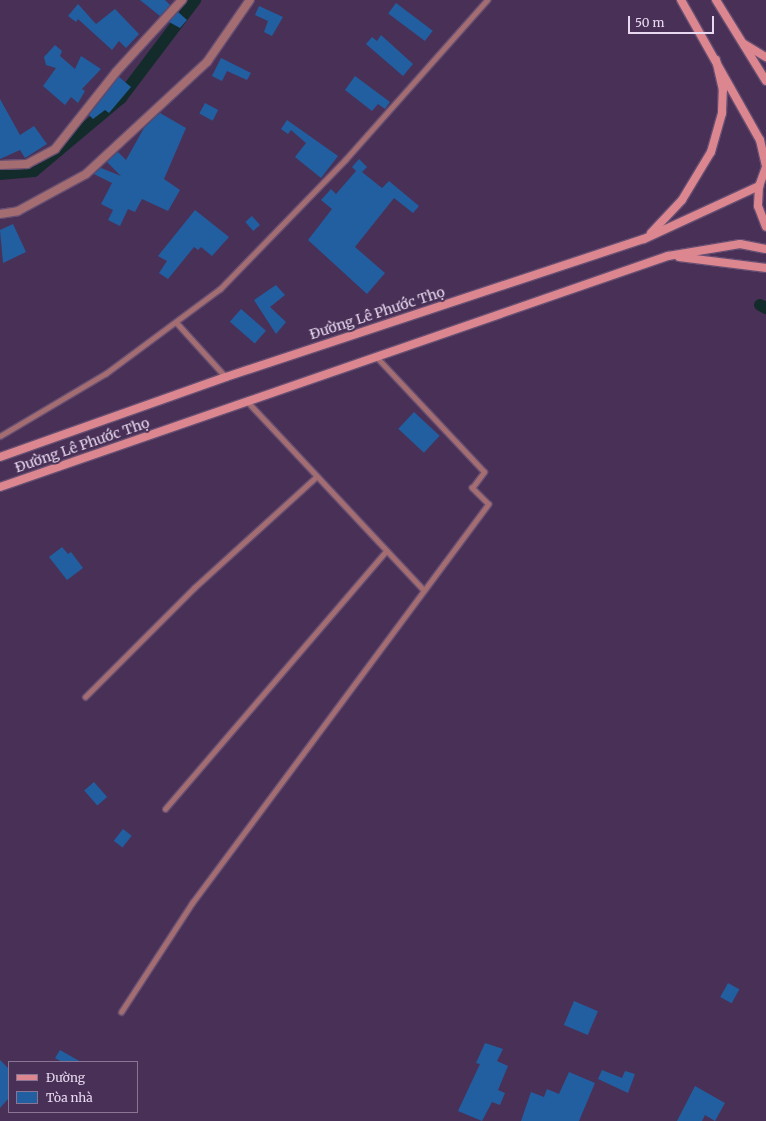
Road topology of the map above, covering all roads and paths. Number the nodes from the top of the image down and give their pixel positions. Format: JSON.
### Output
{"nodes":[{"id":1,"x":182,"y":0,"type":"edge"},
{"id":2,"x":250,"y":0,"type":"edge"},
{"id":3,"x":488,"y":0,"type":"edge"},
{"id":4,"x":680,"y":0,"type":"edge"},
{"id":5,"x":716,"y":0,"type":"edge"},
{"id":6,"x":743,"y":44,"type":"junction"},
{"id":7,"x":766,"y":57,"type":"edge"},
{"id":8,"x":716,"y":60,"type":"junction"},
{"id":9,"x":766,"y":81,"type":"edge"},
{"id":10,"x":0,"y":165,"type":"edge"},
{"id":11,"x":766,"y":167,"type":"edge"},
{"id":12,"x":759,"y":186,"type":"junction"},
{"id":13,"x":0,"y":214,"type":"edge"},
{"id":14,"x":766,"y":228,"type":"edge"},
{"id":15,"x":644,"y":239,"type":"junction"},
{"id":16,"x":766,"y":248,"type":"edge"},
{"id":17,"x":668,"y":256,"type":"junction"},
{"id":18,"x":766,"y":268,"type":"edge"},
{"id":19,"x":177,"y":323,"type":"junction"},
{"id":20,"x":376,"y":358,"type":"junction"},
{"id":21,"x":226,"y":377,"type":"junction"},
{"id":22,"x":247,"y":401,"type":"junction"},
{"id":23,"x":0,"y":436,"type":"edge"},
{"id":24,"x":0,"y":456,"type":"edge"},
{"id":25,"x":316,"y":477,"type":"junction"},
{"id":26,"x":0,"y":487,"type":"edge"},
{"id":27,"x":386,"y":551,"type":"junction"},
{"id":28,"x":424,"y":590,"type":"junction"},
{"id":29,"x":85,"y":697,"type":"dead end"},
{"id":30,"x":165,"y":809,"type":"dead end"},
{"id":31,"x":120,"y":1012,"type":"dead end"}],
"edges":[{"from":1,"to":10,"type":"street"},
{"from":2,"to":13,"type":"street"},
{"from":3,"to":19,"type":"lane"},
{"from":4,"to":8,"type":"street"},
{"from":5,"to":6,"type":"street"},
{"from":6,"to":7,"type":"street"},
{"from":6,"to":9,"type":"street"},
{"from":8,"to":11,"type":"street"},
{"from":8,"to":15,"type":"street"},
{"from":11,"to":12,"type":"street"},
{"from":12,"to":14,"type":"street"},
{"from":12,"to":15,"type":"street","name":"Đường Lê Phước Thọ"},
{"from":15,"to":21,"type":"street","name":"Đường Lê Phước Thọ"},
{"from":16,"to":17,"type":"street","name":"Đường Lê Phước Thọ"},
{"from":17,"to":18,"type":"street"},
{"from":17,"to":20,"type":"street","name":"Đường Lê Phước Thọ"},
{"from":19,"to":21,"type":"lane"},
{"from":19,"to":23,"type":"lane"},
{"from":20,"to":22,"type":"street","name":"Đường Lê Phước Thọ"},
{"from":20,"to":28,"type":"lane"},
{"from":21,"to":24,"type":"street","name":"Đường Lê Phước Thọ"},
{"from":22,"to":25,"type":"lane"},
{"from":22,"to":26,"type":"street","name":"Đường Lê Phước Thọ"},
{"from":25,"to":27,"type":"lane"},
{"from":25,"to":29,"type":"lane"},
{"from":27,"to":28,"type":"lane"},
{"from":27,"to":30,"type":"lane"},
{"from":28,"to":31,"type":"lane"}]}
